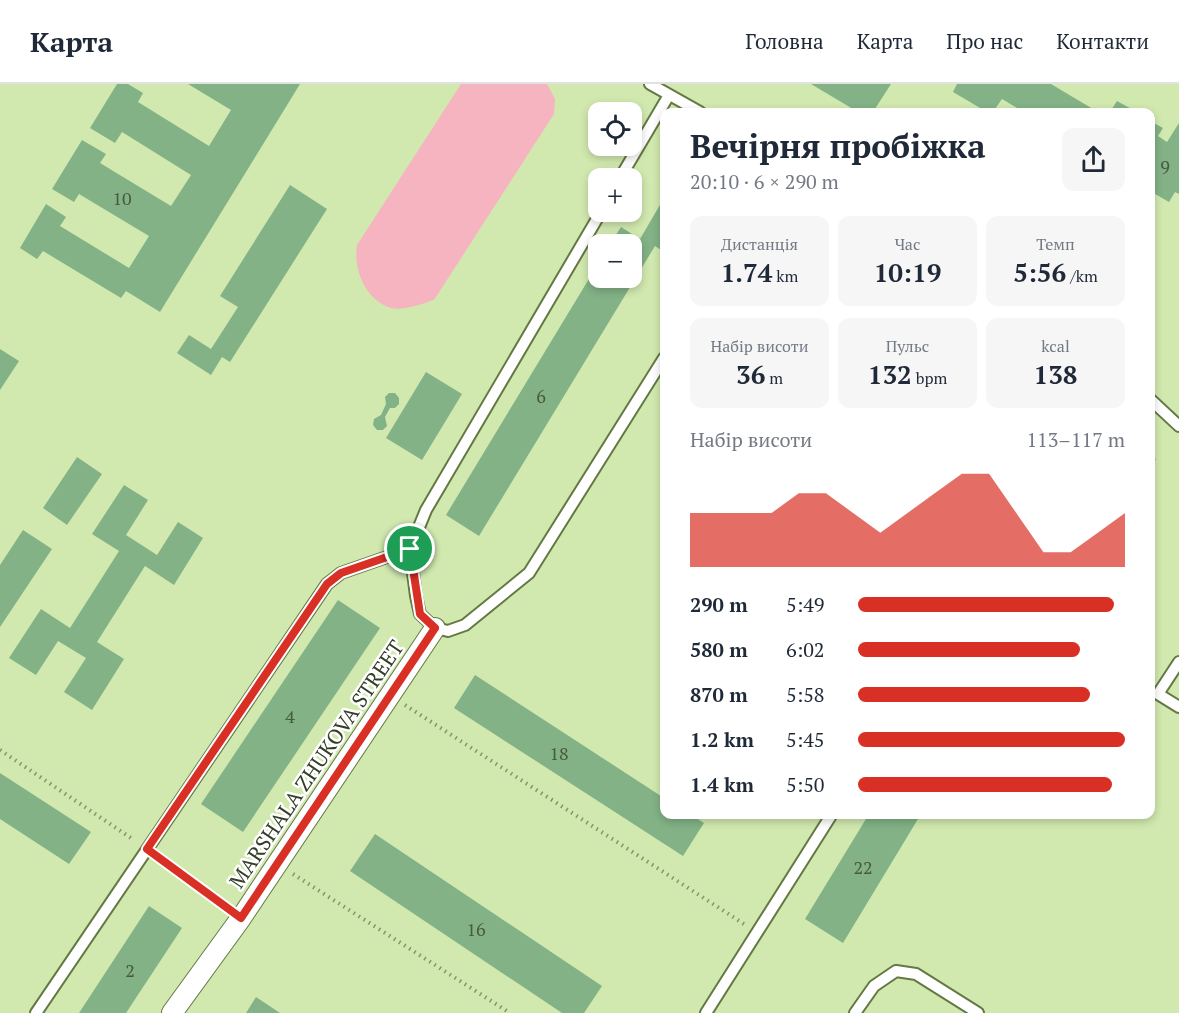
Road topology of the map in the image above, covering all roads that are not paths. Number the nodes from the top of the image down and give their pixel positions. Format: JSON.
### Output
{"nodes":[{"id":1,"x":650,"y":84,"type":"edge"},
{"id":2,"x":669,"y":95,"type":"junction"},
{"id":3,"x":661,"y":108,"type":"edge"},
{"id":4,"x":693,"y":108,"type":"edge"},
{"id":5,"x":660,"y":110,"type":"edge"},
{"id":6,"x":626,"y":168,"type":"edge"},
{"id":7,"x":595,"y":222,"type":"edge"},
{"id":8,"x":660,"y":364,"type":"edge"},
{"id":9,"x":1155,"y":404,"type":"edge"},
{"id":10,"x":1179,"y":426,"type":"edge"},
{"id":11,"x":410,"y":549,"type":"junction"},
{"id":12,"x":435,"y":628,"type":"junction"},
{"id":13,"x":1179,"y":662,"type":"edge"},
{"id":14,"x":1179,"y":707,"type":"edge"},
{"id":15,"x":829,"y":819,"type":"edge"},
{"id":16,"x":36,"y":1013,"type":"edge"},
{"id":17,"x":172,"y":1013,"type":"edge"},
{"id":18,"x":706,"y":1013,"type":"edge"},
{"id":19,"x":855,"y":1013,"type":"edge"},
{"id":20,"x":978,"y":1013,"type":"edge"}],
"edges":[{"from":1,"to":2,"type":"lane"},
{"from":2,"to":3,"type":"lane"},
{"from":2,"to":4,"type":"lane"},
{"from":5,"to":6,"type":"lane"},
{"from":7,"to":11,"type":"lane"},
{"from":8,"to":12,"type":"lane"},
{"from":9,"to":10,"type":"lane"},
{"from":11,"to":12,"type":"lane"},
{"from":11,"to":16,"type":"lane"},
{"from":12,"to":17,"type":"street","name":"MARSHALA ZHUKOVA STREET"},
{"from":13,"to":14,"type":"lane"},
{"from":15,"to":18,"type":"lane"},
{"from":19,"to":20,"type":"lane"}]}
